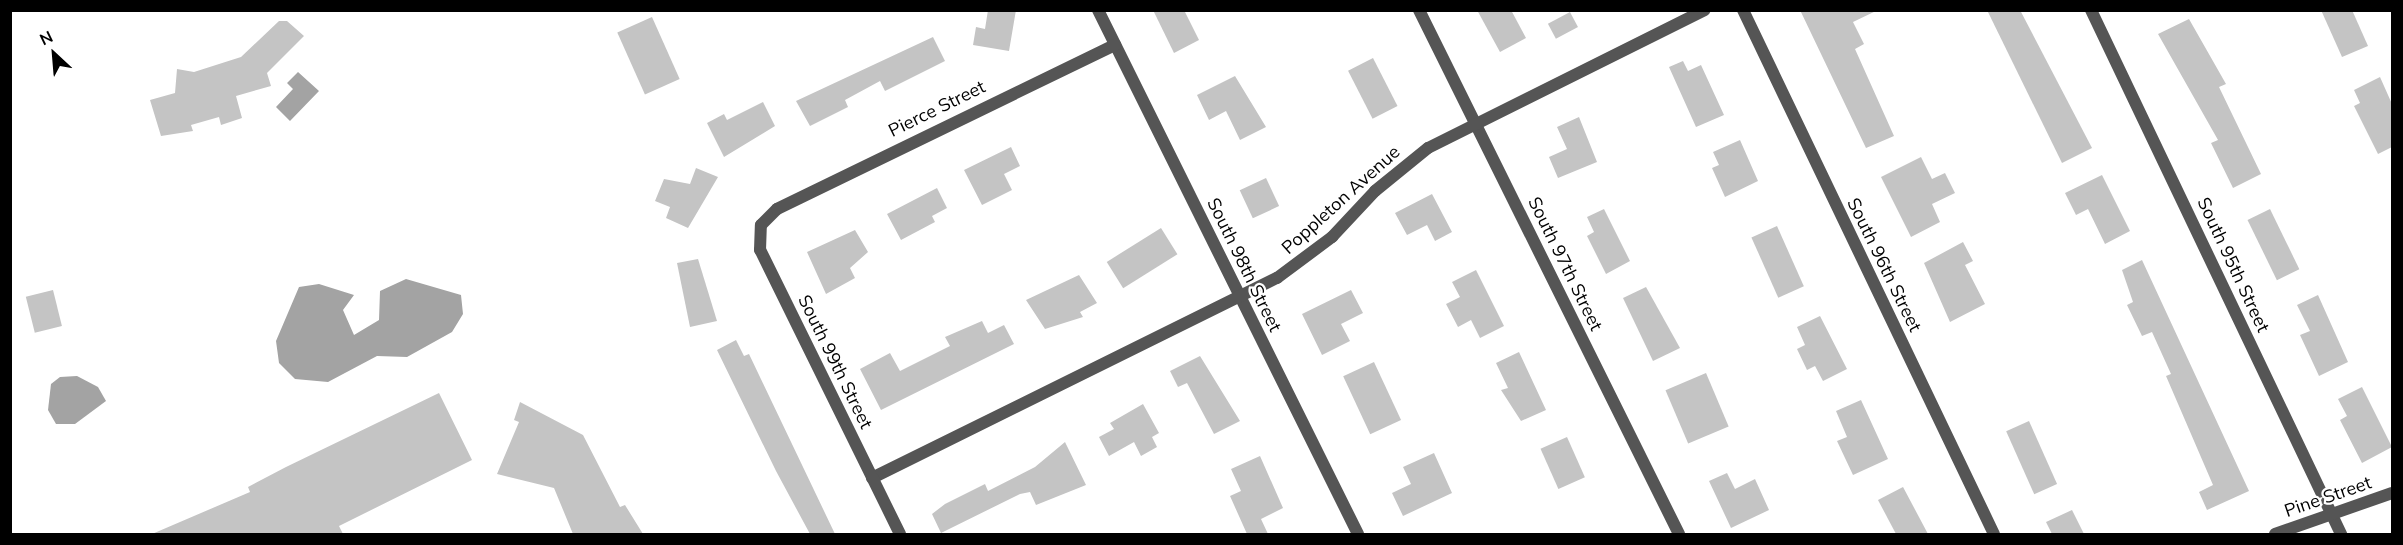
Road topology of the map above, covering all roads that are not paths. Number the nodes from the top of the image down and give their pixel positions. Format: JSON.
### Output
{"nodes":[{"id":1,"x":1098,"y":10,"type":"edge"},
{"id":2,"x":1419,"y":10,"type":"edge"},
{"id":3,"x":1705,"y":10,"type":"edge"},
{"id":4,"x":1743,"y":10,"type":"edge"},
{"id":5,"x":2091,"y":10,"type":"edge"},
{"id":6,"x":1115,"y":45,"type":"junction"},
{"id":7,"x":1475,"y":122,"type":"junction"},
{"id":8,"x":777,"y":209,"type":"joint"},
{"id":9,"x":1240,"y":297,"type":"junction"},
{"id":10,"x":872,"y":478,"type":"junction"},
{"id":11,"x":2392,"y":493,"type":"edge"},
{"id":12,"x":2333,"y":517,"type":"junction"},
{"id":13,"x":900,"y":534,"type":"edge"},
{"id":14,"x":1358,"y":534,"type":"edge"},
{"id":15,"x":1679,"y":534,"type":"edge"},
{"id":16,"x":1994,"y":534,"type":"edge"},
{"id":17,"x":2275,"y":534,"type":"edge"},
{"id":18,"x":2341,"y":534,"type":"edge"}],
"edges":[{"from":1,"to":6,"type":"street","name":"South 98th Street"},
{"from":2,"to":7,"type":"street","name":"South 97th Street"},
{"from":3,"to":7,"type":"street","name":"Poppleton Avenue"},
{"from":4,"to":16,"type":"street","name":"South 96th Street"},
{"from":5,"to":12,"type":"street","name":"South 95th Street"},
{"from":6,"to":8,"type":"street","name":"Pierce Street"},
{"from":6,"to":9,"type":"street","name":"South 98th Street"},
{"from":7,"to":9,"type":"street","name":"Poppleton Avenue"},
{"from":7,"to":15,"type":"street","name":"South 97th Street"},
{"from":8,"to":10,"type":"street","name":"South 99th Street"},
{"from":9,"to":10,"type":"street","name":"Poppleton Avenue"},
{"from":9,"to":14,"type":"street","name":"South 98th Street"},
{"from":10,"to":13,"type":"street","name":"South 99th Street"},
{"from":11,"to":12,"type":"street","name":"Pine Street"},
{"from":12,"to":17,"type":"street","name":"Pine Street"},
{"from":12,"to":18,"type":"street","name":"South 95th Street"}]}
